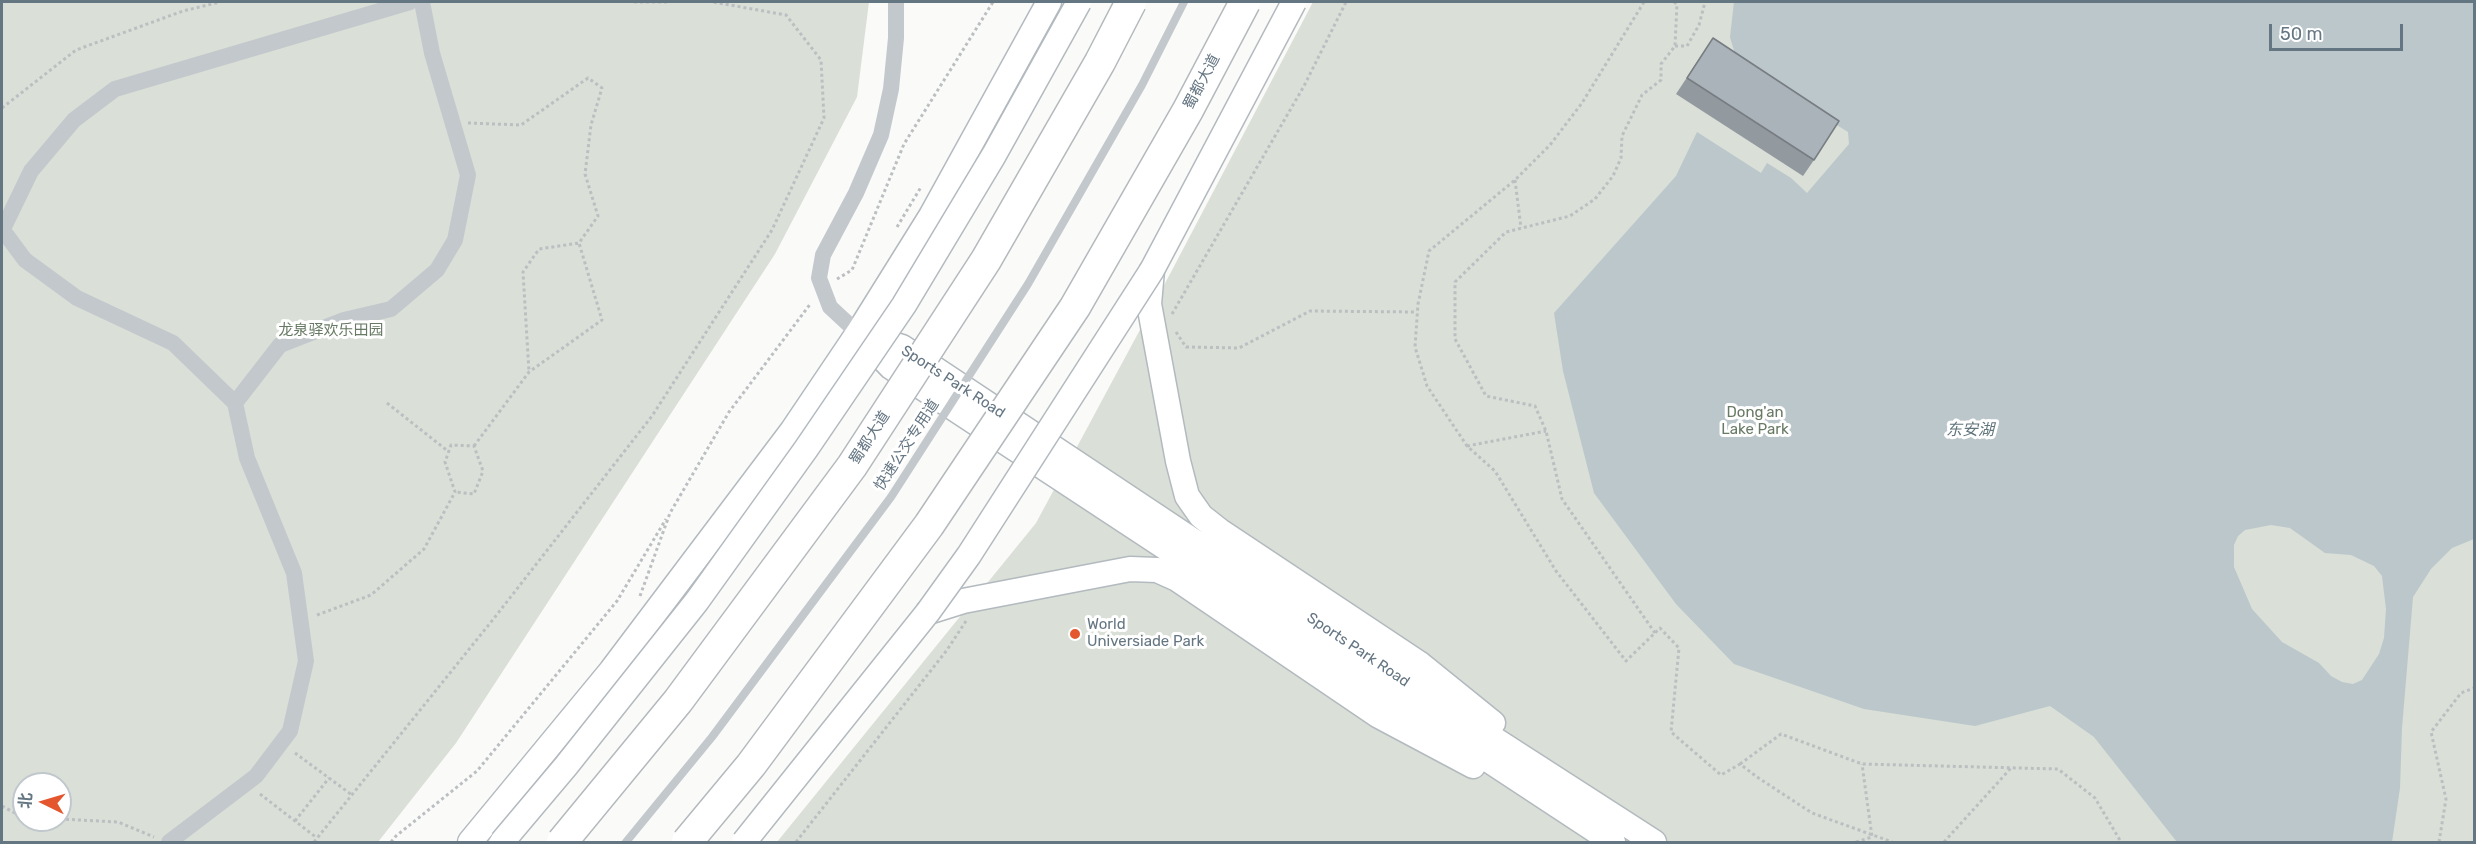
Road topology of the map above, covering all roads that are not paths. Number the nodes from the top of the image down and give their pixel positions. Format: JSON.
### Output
{"nodes":[{"id":1,"x":410,"y":2,"type":"edge"},
{"id":2,"x":422,"y":2,"type":"edge"},
{"id":3,"x":896,"y":2,"type":"edge"},
{"id":4,"x":1049,"y":2,"type":"edge"},
{"id":5,"x":1079,"y":2,"type":"edge"},
{"id":6,"x":1131,"y":2,"type":"edge"},
{"id":7,"x":1184,"y":2,"type":"edge"},
{"id":8,"x":1245,"y":2,"type":"edge"},
{"id":9,"x":1294,"y":2,"type":"edge"},
{"id":10,"x":2,"y":230,"type":"edge"},
{"id":11,"x":1152,"y":270,"type":"junction"},
{"id":12,"x":858,"y":333,"type":"junction"},
{"id":13,"x":235,"y":403,"type":"junction"},
{"id":14,"x":928,"y":612,"type":"junction"},
{"id":15,"x":1595,"y":818,"type":"junction"},
{"id":16,"x":163,"y":841,"type":"edge"},
{"id":17,"x":470,"y":843,"type":"edge"},
{"id":18,"x":502,"y":843,"type":"edge"},
{"id":19,"x":562,"y":843,"type":"edge"},
{"id":20,"x":626,"y":843,"type":"edge"},
{"id":21,"x":687,"y":843,"type":"edge"},
{"id":22,"x":744,"y":843,"type":"edge"},
{"id":23,"x":1613,"y":843,"type":"edge"},
{"id":24,"x":1654,"y":843,"type":"edge"}],
"edges":[{"from":1,"to":10,"type":"street"},
{"from":2,"to":13,"type":"street"},
{"from":3,"to":12,"type":"street"},
{"from":4,"to":12,"type":"main road"},
{"from":5,"to":18,"type":"main road","bridge":true},
{"from":6,"to":19,"type":"highway","name":"蜀都大道","bridge":true},
{"from":7,"to":20,"type":"lane","name":"快速公交专用道","bridge":true},
{"from":8,"to":21,"type":"highway","name":"蜀都大道","bridge":true},
{"from":9,"to":11,"type":"main road","bridge":true},
{"from":10,"to":13,"type":"street"},
{"from":11,"to":14,"type":"main road","bridge":true},
{"from":11,"to":15,"type":"main road"},
{"from":12,"to":15,"type":"main road","name":"Sports Park Road"},
{"from":12,"to":17,"type":"main road"},
{"from":13,"to":16,"type":"street"},
{"from":14,"to":15,"type":"main road"},
{"from":14,"to":22,"type":"main road","bridge":true},
{"from":15,"to":23,"type":"main road","name":"Sports Park Road"},
{"from":15,"to":24,"type":"main road","name":"Sports Park Road"}]}
